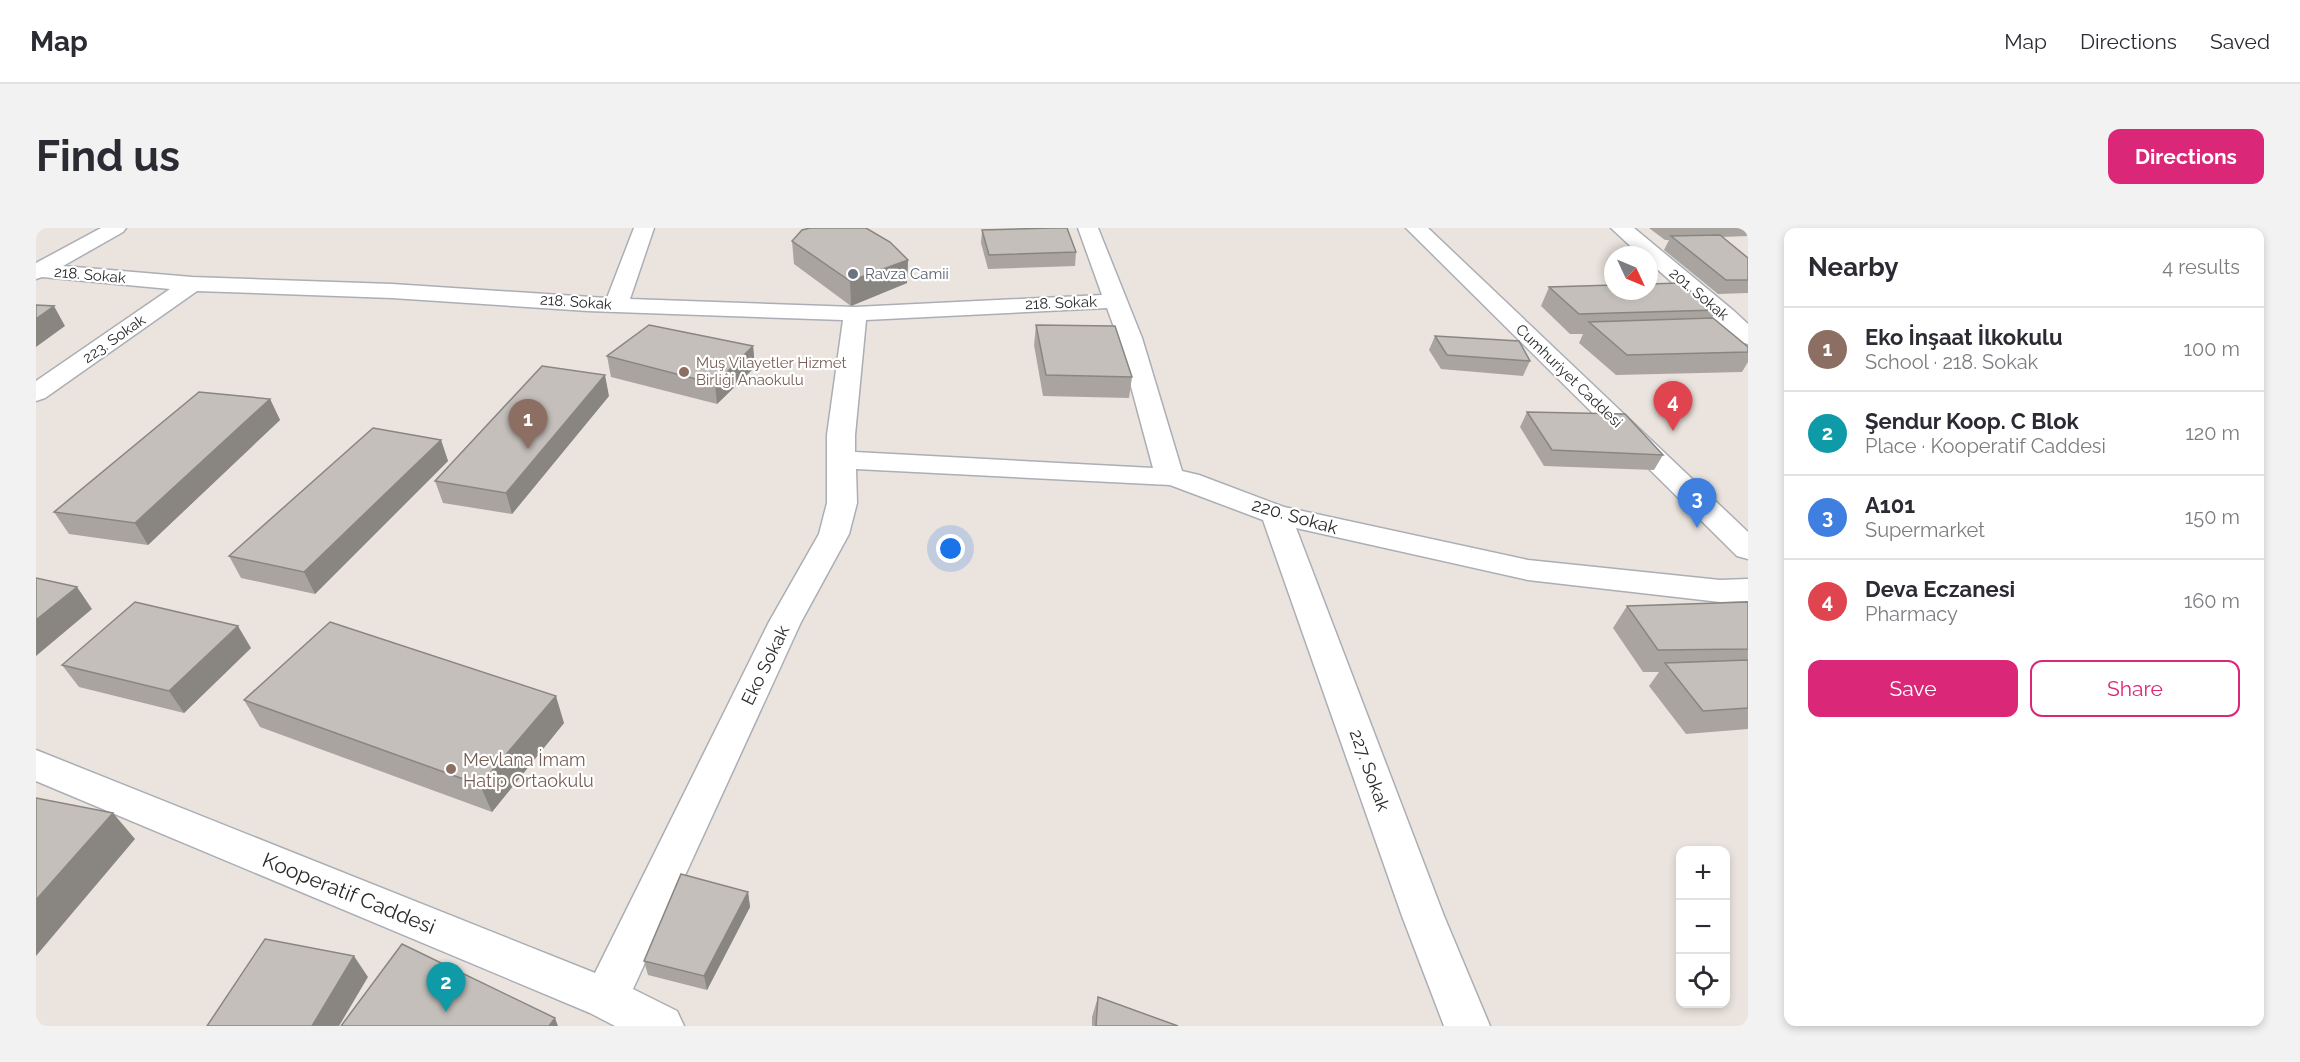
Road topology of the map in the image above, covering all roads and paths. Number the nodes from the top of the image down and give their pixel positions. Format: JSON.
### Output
{"nodes":[{"id":1,"x":116,"y":228,"type":"edge"},
{"id":2,"x":644,"y":228,"type":"edge"},
{"id":3,"x":1088,"y":228,"type":"edge"},
{"id":4,"x":1416,"y":228,"type":"edge"},
{"id":5,"x":1621,"y":228,"type":"edge"},
{"id":6,"x":37,"y":271,"type":"edge"},
{"id":7,"x":192,"y":284,"type":"junction"},
{"id":8,"x":1116,"y":301,"type":"junction"},
{"id":9,"x":616,"y":305,"type":"junction"},
{"id":10,"x":855,"y":314,"type":"junction"},
{"id":11,"x":1737,"y":315,"type":"edge"},
{"id":12,"x":1748,"y":338,"type":"edge"},
{"id":13,"x":36,"y":393,"type":"edge"},
{"id":14,"x":841,"y":460,"type":"junction"},
{"id":15,"x":1170,"y":477,"type":"junction"},
{"id":16,"x":1275,"y":514,"type":"junction"},
{"id":17,"x":1748,"y":549,"type":"edge"},
{"id":18,"x":1748,"y":590,"type":"edge"},
{"id":19,"x":36,"y":765,"type":"edge"},
{"id":20,"x":634,"y":1016,"type":"edge"},
{"id":21,"x":1467,"y":1026,"type":"edge"}],
"edges":[{"from":1,"to":6,"type":"street"},
{"from":2,"to":9,"type":"street"},
{"from":3,"to":8,"type":"street"},
{"from":4,"to":17,"type":"street","name":"Cumhuriyet Caddesi"},
{"from":5,"to":11,"type":"street","name":"201. Sokak"},
{"from":6,"to":7,"type":"street","name":"218. Sokak"},
{"from":7,"to":9,"type":"street","name":"218. Sokak"},
{"from":7,"to":13,"type":"street","name":"223. Sokak"},
{"from":8,"to":10,"type":"street","name":"218. Sokak"},
{"from":8,"to":15,"type":"street"},
{"from":9,"to":10,"type":"street","name":"218. Sokak"},
{"from":10,"to":14,"type":"street","name":"Eko Sokak"},
{"from":11,"to":12,"type":"street","name":"201. Sokak"},
{"from":14,"to":15,"type":"street","name":"220. Sokak"},
{"from":14,"to":20,"type":"street","name":"Eko Sokak"},
{"from":15,"to":16,"type":"street","name":"220. Sokak"},
{"from":16,"to":18,"type":"street","name":"220. Sokak"},
{"from":16,"to":21,"type":"street","name":"227. Sokak"},
{"from":19,"to":20,"type":"street","name":"Kooperatif Caddesi"}]}
